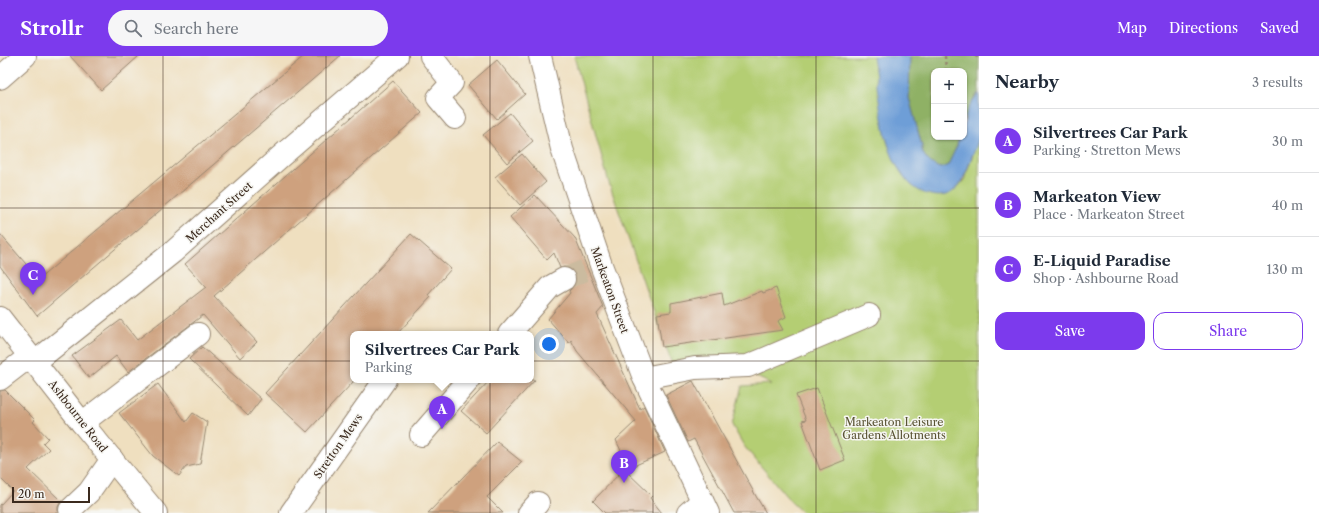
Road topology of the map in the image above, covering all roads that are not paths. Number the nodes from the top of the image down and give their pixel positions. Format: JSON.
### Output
{"nodes":[{"id":1,"x":25,"y":56,"type":"edge"},
{"id":2,"x":397,"y":56,"type":"edge"},
{"id":3,"x":431,"y":56,"type":"edge"},
{"id":4,"x":540,"y":56,"type":"edge"},
{"id":5,"x":0,"y":78,"type":"edge"},
{"id":6,"x":455,"y":118,"type":"dead end"},
{"id":7,"x":564,"y":279,"type":"tunnel mouth"},
{"id":8,"x":869,"y":315,"type":"dead end"},
{"id":9,"x":0,"y":318,"type":"edge"},
{"id":10,"x":512,"y":331,"type":"edge"},
{"id":11,"x":198,"y":334,"type":"dead end"},
{"id":12,"x":33,"y":359,"type":"junction"},
{"id":13,"x":644,"y":378,"type":"junction"},
{"id":14,"x":0,"y":379,"type":"edge"},
{"id":15,"x":383,"y":383,"type":"edge"},
{"id":16,"x":466,"y":383,"type":"edge"},
{"id":17,"x":82,"y":423,"type":"junction"},
{"id":18,"x":421,"y":435,"type":"dead end"},
{"id":19,"x":112,"y":459,"type":"junction"},
{"id":20,"x":699,"y":509,"type":"edge"},
{"id":21,"x":70,"y":510,"type":"dead end"},
{"id":22,"x":156,"y":513,"type":"edge"},
{"id":23,"x":291,"y":513,"type":"edge"}],
"edges":[{"from":1,"to":5,"type":"street"},
{"from":2,"to":12,"type":"street","name":"Merchant Street"},
{"from":3,"to":6,"type":"street"},
{"from":4,"to":13,"type":"street","name":"Markeaton Street"},
{"from":7,"to":10,"type":"street"},
{"from":8,"to":13,"type":"street"},
{"from":9,"to":12,"type":"street","name":"Ashbourne Road"},
{"from":11,"to":17,"type":"street"},
{"from":12,"to":14,"type":"street","name":"Merchant Street"},
{"from":12,"to":17,"type":"street","name":"Ashbourne Road"},
{"from":13,"to":20,"type":"street","name":"Markeaton Street"},
{"from":15,"to":23,"type":"street","name":"Stretton Mews"},
{"from":16,"to":18,"type":"street"},
{"from":17,"to":19,"type":"street","name":"Ashbourne Road"},
{"from":19,"to":21,"type":"street"},
{"from":19,"to":22,"type":"street","name":"Ashbourne Road"}]}
